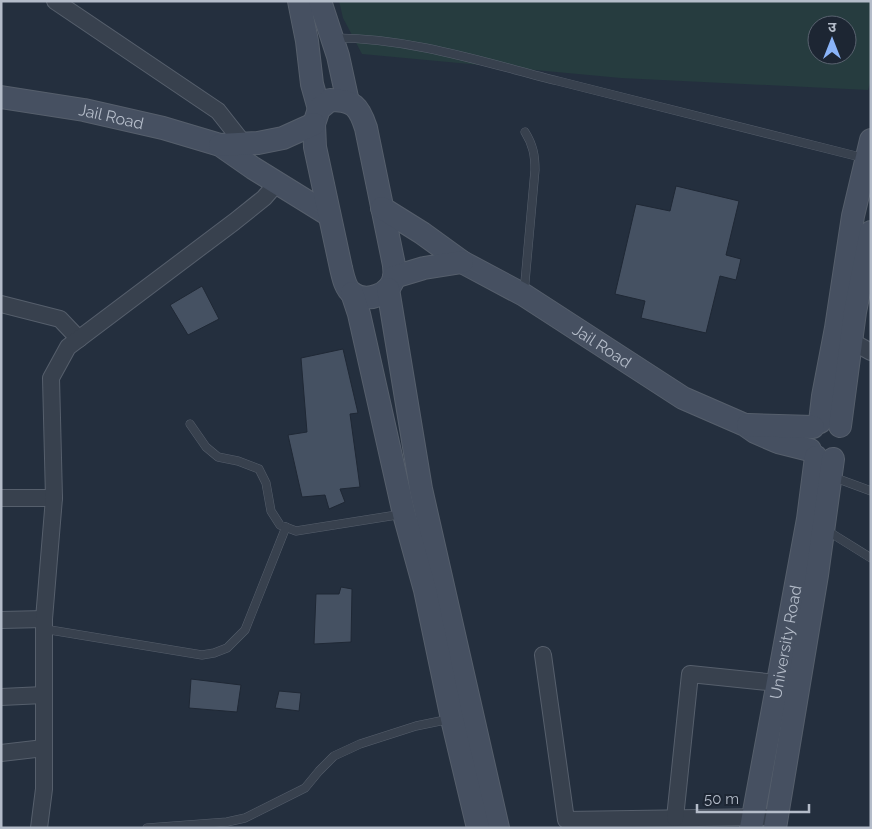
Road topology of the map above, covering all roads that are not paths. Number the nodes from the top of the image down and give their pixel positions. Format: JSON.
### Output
{"nodes":[{"id":1,"x":55,"y":1,"type":"edge"},
{"id":2,"x":299,"y":1,"type":"edge"},
{"id":3,"x":320,"y":1,"type":"edge"},
{"id":4,"x":332,"y":38,"type":"junction"},
{"id":5,"x":1,"y":97,"type":"edge"},
{"id":6,"x":348,"y":102,"type":"junction"},
{"id":7,"x":316,"y":116,"type":"junction"},
{"id":8,"x":524,"y":132,"type":"dead end"},
{"id":9,"x":244,"y":144,"type":"junction"},
{"id":10,"x":220,"y":145,"type":"junction"},
{"id":11,"x":869,"y":149,"type":"edge"},
{"id":12,"x":277,"y":183,"type":"junction"},
{"id":13,"x":382,"y":208,"type":"junction"},
{"id":14,"x":329,"y":215,"type":"junction"},
{"id":15,"x":871,"y":232,"type":"edge"},
{"id":16,"x":462,"y":262,"type":"junction"},
{"id":17,"x":392,"y":283,"type":"junction"},
{"id":18,"x":352,"y":293,"type":"junction"},
{"id":19,"x":524,"y":295,"type":"junction"},
{"id":20,"x":1,"y":304,"type":"edge"},
{"id":21,"x":79,"y":339,"type":"junction"},
{"id":22,"x":851,"y":341,"type":"junction"},
{"id":23,"x":871,"y":352,"type":"edge"},
{"id":24,"x":190,"y":424,"type":"dead end"},
{"id":25,"x":745,"y":425,"type":"junction"},
{"id":26,"x":824,"y":425,"type":"junction"},
{"id":27,"x":823,"y":461,"type":"junction"},
{"id":28,"x":871,"y":491,"type":"edge"},
{"id":29,"x":1,"y":498,"type":"edge"},
{"id":30,"x":54,"y":498,"type":"junction"},
{"id":31,"x":404,"y":514,"type":"junction"},
{"id":32,"x":286,"y":527,"type":"junction"},
{"id":33,"x":823,"y":528,"type":"junction"},
{"id":34,"x":871,"y":558,"type":"edge"},
{"id":35,"x":1,"y":620,"type":"edge"},
{"id":36,"x":44,"y":624,"type":"junction"},
{"id":37,"x":543,"y":655,"type":"dead end"},
{"id":38,"x":777,"y":682,"type":"junction"},
{"id":39,"x":44,"y":695,"type":"junction"},
{"id":40,"x":1,"y":697,"type":"edge"},
{"id":41,"x":462,"y":717,"type":"junction"},
{"id":42,"x":44,"y":748,"type":"junction"},
{"id":43,"x":1,"y":753,"type":"edge"},
{"id":44,"x":675,"y":818,"type":"junction"},
{"id":45,"x":752,"y":822,"type":"edge"},
{"id":46,"x":776,"y":822,"type":"edge"},
{"id":47,"x":39,"y":828,"type":"edge"},
{"id":48,"x":147,"y":828,"type":"edge"},
{"id":49,"x":478,"y":828,"type":"edge"},
{"id":50,"x":498,"y":828,"type":"edge"}],
"edges":[{"from":1,"to":9,"type":"street"},
{"from":2,"to":7,"type":"main road"},
{"from":3,"to":4,"type":"main road"},
{"from":4,"to":6,"type":"main road"},
{"from":4,"to":11,"type":"lane"},
{"from":5,"to":10,"type":"main road","name":"Jail Road"},
{"from":6,"to":7,"type":"main road","name":"Jail Road"},
{"from":6,"to":13,"type":"main road"},
{"from":7,"to":9,"type":"main road","name":"Jail Road"},
{"from":7,"to":14,"type":"main road"},
{"from":8,"to":19,"type":"lane"},
{"from":9,"to":10,"type":"main road","name":"Jail Road"},
{"from":10,"to":12,"type":"main road","name":"Jail Road"},
{"from":11,"to":26,"type":"main road"},
{"from":12,"to":14,"type":"main road","name":"Jail Road"},
{"from":12,"to":21,"type":"street"},
{"from":13,"to":16,"type":"main road","name":"Jail Road"},
{"from":13,"to":17,"type":"main road"},
{"from":14,"to":18,"type":"main road"},
{"from":15,"to":22,"type":"main road"},
{"from":16,"to":17,"type":"main road"},
{"from":16,"to":19,"type":"main road","name":"Jail Road"},
{"from":17,"to":18,"type":"main road"},
{"from":17,"to":41,"type":"main road"},
{"from":18,"to":31,"type":"main road"},
{"from":19,"to":25,"type":"main road","name":"Jail Road"},
{"from":20,"to":21,"type":"street"},
{"from":21,"to":30,"type":"street"},
{"from":22,"to":23,"type":"street"},
{"from":22,"to":26,"type":"main road"},
{"from":24,"to":32,"type":"lane"},
{"from":25,"to":26,"type":"main road","name":"Jail Road"},
{"from":25,"to":27,"type":"main road","name":"Jail Road"},
{"from":26,"to":27,"type":"main road"},
{"from":26,"to":27,"type":"main road"},
{"from":27,"to":28,"type":"lane"},
{"from":27,"to":33,"type":"main road","name":"University Road"},
{"from":27,"to":38,"type":"main road","name":"University Road"},
{"from":29,"to":30,"type":"street"},
{"from":30,"to":36,"type":"street"},
{"from":31,"to":32,"type":"lane"},
{"from":31,"to":41,"type":"main road"},
{"from":32,"to":36,"type":"lane"},
{"from":33,"to":34,"type":"lane"},
{"from":33,"to":46,"type":"main road","name":"University Road"},
{"from":35,"to":36,"type":"street"},
{"from":36,"to":39,"type":"street"},
{"from":37,"to":44,"type":"street"},
{"from":38,"to":44,"type":"street"},
{"from":38,"to":45,"type":"main road","name":"University Road"},
{"from":39,"to":40,"type":"street"},
{"from":39,"to":42,"type":"street"},
{"from":41,"to":48,"type":"lane"},
{"from":41,"to":49,"type":"main road"},
{"from":41,"to":50,"type":"main road"},
{"from":42,"to":43,"type":"street"},
{"from":42,"to":47,"type":"street"},
{"from":44,"to":45,"type":"street"},
{"from":45,"to":46,"type":"street"}]}
